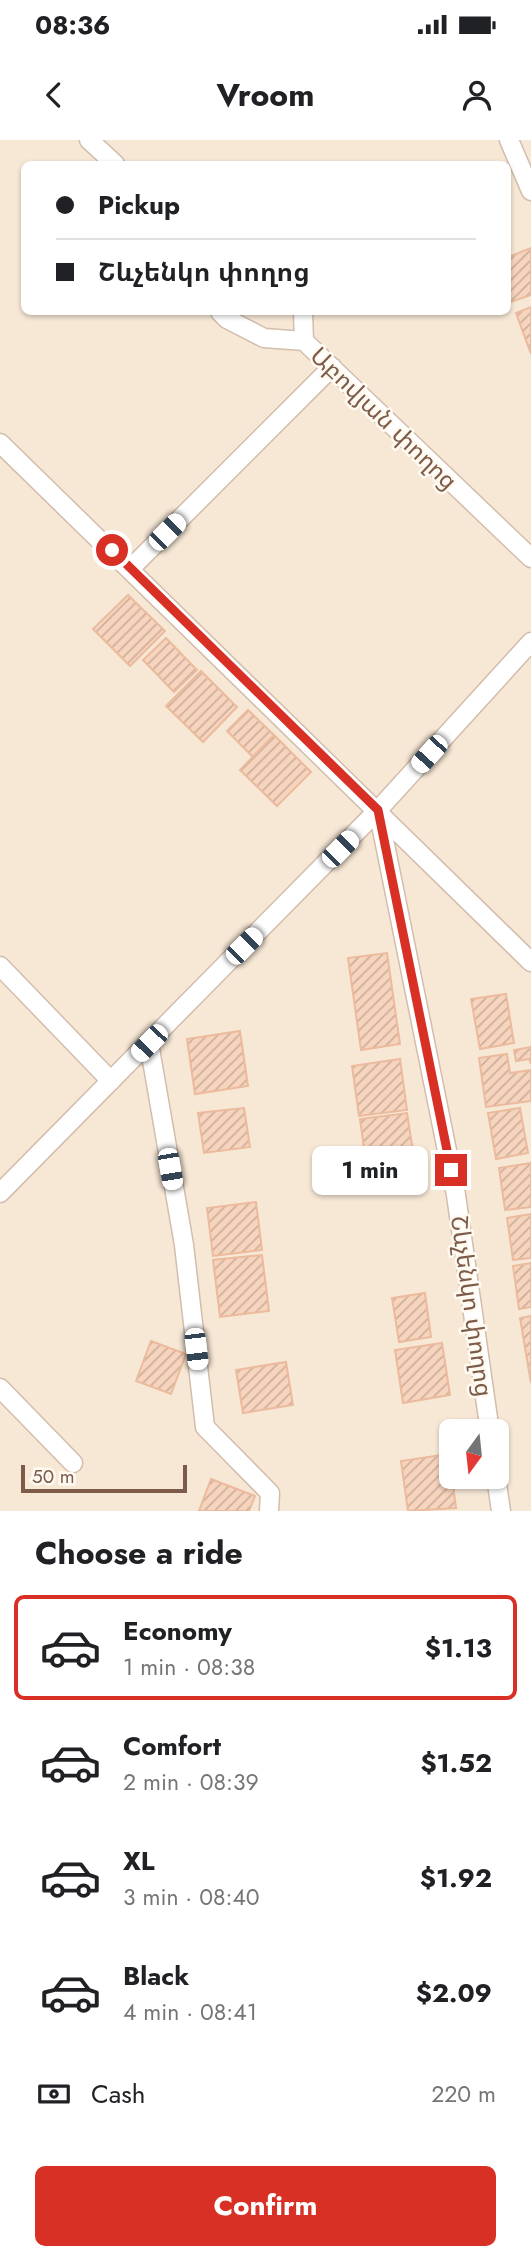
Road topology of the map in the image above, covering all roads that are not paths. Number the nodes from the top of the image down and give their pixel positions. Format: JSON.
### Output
{"nodes":[{"id":1,"x":89,"y":140,"type":"edge"},
{"id":2,"x":509,"y":140,"type":"edge"},
{"id":3,"x":112,"y":161,"type":"edge"},
{"id":4,"x":531,"y":191,"type":"edge"},
{"id":5,"x":223,"y":315,"type":"edge"},
{"id":6,"x":303,"y":315,"type":"edge"},
{"id":7,"x":304,"y":341,"type":"junction"},
{"id":8,"x":332,"y":367,"type":"junction"},
{"id":9,"x":0,"y":443,"type":"edge"},
{"id":10,"x":531,"y":558,"type":"edge"},
{"id":11,"x":131,"y":568,"type":"junction"},
{"id":12,"x":531,"y":642,"type":"edge"},
{"id":13,"x":378,"y":810,"type":"junction"},
{"id":14,"x":531,"y":962,"type":"edge"},
{"id":15,"x":0,"y":966,"type":"edge"},
{"id":16,"x":149,"y":1043,"type":"junction"},
{"id":17,"x":111,"y":1081,"type":"junction"},
{"id":18,"x":0,"y":1193,"type":"edge"},
{"id":19,"x":0,"y":1388,"type":"edge"},
{"id":20,"x":488,"y":1419,"type":"edge"},
{"id":21,"x":73,"y":1463,"type":"dead end"},
{"id":22,"x":498,"y":1489,"type":"edge"},
{"id":23,"x":269,"y":1511,"type":"edge"},
{"id":24,"x":501,"y":1511,"type":"edge"}],
"edges":[{"from":1,"to":3,"type":"street"},
{"from":2,"to":4,"type":"street"},
{"from":5,"to":7,"type":"street","name":"Աբովյան փողոց"},
{"from":6,"to":7,"type":"street"},
{"from":7,"to":8,"type":"street","name":"Աբովյան փողոց"},
{"from":8,"to":10,"type":"street","name":"Աբովյան փողոց"},
{"from":8,"to":11,"type":"street"},
{"from":9,"to":11,"type":"street"},
{"from":11,"to":13,"type":"street"},
{"from":12,"to":13,"type":"street"},
{"from":13,"to":14,"type":"street"},
{"from":13,"to":16,"type":"street"},
{"from":13,"to":20,"type":"street","name":"Շևչենկո փողոց"},
{"from":15,"to":17,"type":"street"},
{"from":16,"to":17,"type":"street"},
{"from":16,"to":23,"type":"street"},
{"from":17,"to":18,"type":"street"},
{"from":19,"to":21,"type":"street"},
{"from":22,"to":24,"type":"street"}]}
